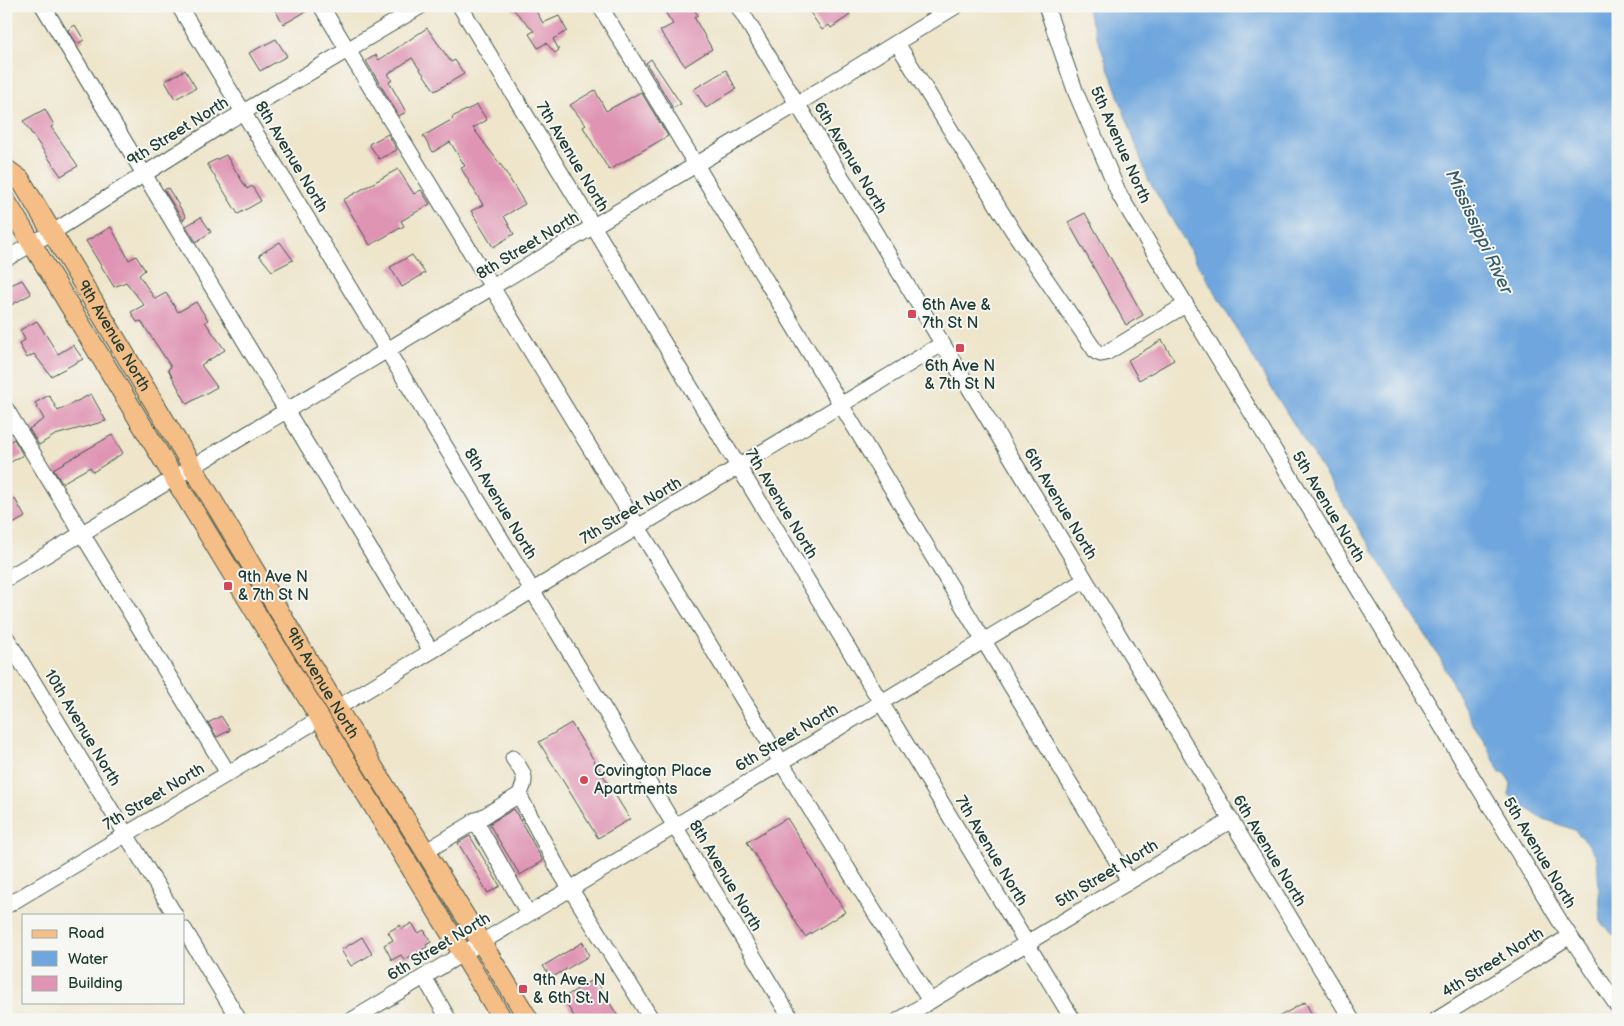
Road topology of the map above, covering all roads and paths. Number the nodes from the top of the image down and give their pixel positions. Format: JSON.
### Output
{"nodes":[{"id":1,"x":43,"y":6,"type":"edge"},
{"id":2,"x":179,"y":6,"type":"edge"},
{"id":3,"x":321,"y":6,"type":"edge"},
{"id":4,"x":421,"y":6,"type":"edge"},
{"id":5,"x":460,"y":6,"type":"edge"},
{"id":6,"x":600,"y":6,"type":"edge"},
{"id":7,"x":738,"y":6,"type":"edge"},
{"id":8,"x":956,"y":6,"type":"edge"},
{"id":9,"x":1046,"y":6,"type":"edge"},
{"id":10,"x":897,"y":43,"type":"junction"},
{"id":11,"x":348,"y":50,"type":"junction"},
{"id":12,"x":797,"y":104,"type":"junction"},
{"id":13,"x":243,"y":112,"type":"junction"},
{"id":14,"x":696,"y":165,"type":"junction"},
{"id":15,"x":6,"y":170,"type":"edge"},
{"id":16,"x":144,"y":174,"type":"junction"},
{"id":17,"x":6,"y":201,"type":"edge"},
{"id":18,"x":593,"y":227,"type":"junction"},
{"id":19,"x":51,"y":233,"type":"junction"},
{"id":20,"x":33,"y":244,"type":"junction"},
{"id":21,"x":6,"y":259,"type":"edge"},
{"id":22,"x":491,"y":288,"type":"junction"},
{"id":23,"x":1186,"y":304,"type":"junction"},
{"id":24,"x":942,"y":344,"type":"junction"},
{"id":25,"x":387,"y":351,"type":"junction"},
{"id":26,"x":842,"y":404,"type":"junction"},
{"id":27,"x":6,"y":409,"type":"edge"},
{"id":28,"x":287,"y":411,"type":"junction"},
{"id":29,"x":738,"y":466,"type":"junction"},
{"id":30,"x":194,"y":467,"type":"junction"},
{"id":31,"x":175,"y":478,"type":"junction"},
{"id":32,"x":638,"y":526,"type":"junction"},
{"id":33,"x":81,"y":534,"type":"junction"},
{"id":34,"x":6,"y":580,"type":"edge"},
{"id":35,"x":1085,"y":580,"type":"junction"},
{"id":36,"x":532,"y":590,"type":"junction"},
{"id":37,"x":6,"y":637,"type":"edge"},
{"id":38,"x":983,"y":641,"type":"junction"},
{"id":39,"x":431,"y":651,"type":"junction"},
{"id":40,"x":881,"y":702,"type":"junction"},
{"id":41,"x":337,"y":708,"type":"junction"},
{"id":42,"x":321,"y":718,"type":"junction"},
{"id":43,"x":513,"y":758,"type":"dead end"},
{"id":44,"x":781,"y":762,"type":"junction"},
{"id":45,"x":228,"y":773,"type":"junction"},
{"id":46,"x":519,"y":794,"type":"junction"},
{"id":47,"x":475,"y":820,"type":"junction"},
{"id":48,"x":1230,"y":820,"type":"junction"},
{"id":49,"x":674,"y":826,"type":"junction"},
{"id":50,"x":126,"y":834,"type":"junction"},
{"id":51,"x":425,"y":852,"type":"junction"},
{"id":52,"x":1130,"y":881,"type":"junction"},
{"id":53,"x":570,"y":889,"type":"junction"},
{"id":54,"x":6,"y":906,"type":"edge"},
{"id":55,"x":528,"y":913,"type":"junction"},
{"id":56,"x":174,"y":914,"type":"edge"},
{"id":57,"x":185,"y":932,"type":"edge"},
{"id":58,"x":1570,"y":936,"type":"junction"},
{"id":59,"x":481,"y":942,"type":"junction"},
{"id":60,"x":1026,"y":943,"type":"junction"},
{"id":61,"x":462,"y":953,"type":"junction"},
{"id":62,"x":424,"y":977,"type":"junction"},
{"id":63,"x":930,"y":1001,"type":"junction"},
{"id":64,"x":1618,"y":1007,"type":"edge"},
{"id":65,"x":239,"y":1020,"type":"edge"},
{"id":66,"x":352,"y":1020,"type":"edge"},
{"id":67,"x":449,"y":1020,"type":"edge"},
{"id":68,"x":503,"y":1020,"type":"edge"},
{"id":69,"x":529,"y":1020,"type":"edge"},
{"id":70,"x":652,"y":1020,"type":"edge"},
{"id":71,"x":792,"y":1020,"type":"edge"},
{"id":72,"x":899,"y":1020,"type":"edge"},
{"id":73,"x":1072,"y":1020,"type":"edge"},
{"id":74,"x":1352,"y":1020,"type":"edge"},
{"id":75,"x":1436,"y":1020,"type":"edge"}],
"edges":[{"from":1,"to":16,"type":"street"},
{"from":2,"to":13,"type":"street","name":"8th Avenue North"},
{"from":3,"to":11,"type":"street"},
{"from":4,"to":11,"type":"street","name":"9th Street North"},
{"from":5,"to":18,"type":"street","name":"7th Avenue North"},
{"from":6,"to":14,"type":"street"},
{"from":7,"to":12,"type":"street","name":"6th Avenue North"},
{"from":8,"to":10,"type":"street","name":"8th Street North"},
{"from":9,"to":23,"type":"street","name":"5th Avenue North"},
{"from":10,"to":12,"type":"street","name":"8th Street North"},
{"from":10,"to":23,"type":"street"},
{"from":11,"to":13,"type":"street","name":"9th Street North"},
{"from":11,"to":22,"type":"street"},
{"from":12,"to":14,"type":"street","name":"8th Street North"},
{"from":12,"to":24,"type":"street","name":"6th Avenue North"},
{"from":13,"to":16,"type":"street","name":"9th Street North"},
{"from":13,"to":25,"type":"street","name":"8th Avenue North"},
{"from":14,"to":18,"type":"street","name":"8th Street North"},
{"from":14,"to":26,"type":"street"},
{"from":15,"to":19,"type":"main road","name":"9th Avenue North"},
{"from":16,"to":19,"type":"street","name":"9th Street North"},
{"from":16,"to":28,"type":"street"},
{"from":17,"to":20,"type":"main road","name":"9th Avenue North"},
{"from":18,"to":22,"type":"street","name":"8th Street North"},
{"from":18,"to":29,"type":"street","name":"7th Avenue North"},
{"from":19,"to":20,"type":"street","name":"9th Street North"},
{"from":19,"to":30,"type":"main road","name":"9th Avenue North"},
{"from":20,"to":21,"type":"street","name":"9th Street North"},
{"from":20,"to":31,"type":"main road","name":"9th Avenue North"},
{"from":22,"to":25,"type":"street","name":"8th Street North"},
{"from":22,"to":32,"type":"street"},
{"from":23,"to":58,"type":"street","name":"5th Avenue North"},
{"from":24,"to":26,"type":"street","name":"7th Street North"},
{"from":24,"to":35,"type":"street","name":"6th Avenue North"},
{"from":25,"to":28,"type":"street","name":"8th Street North"},
{"from":25,"to":36,"type":"street","name":"8th Avenue North"},
{"from":26,"to":29,"type":"street","name":"7th Street North"},
{"from":26,"to":38,"type":"street"},
{"from":27,"to":33,"type":"street"},
{"from":28,"to":30,"type":"street","name":"8th Street North"},
{"from":28,"to":39,"type":"street"},
{"from":29,"to":32,"type":"street","name":"7th Street North"},
{"from":29,"to":40,"type":"street","name":"7th Avenue North"},
{"from":30,"to":31,"type":"street","name":"8th Street North"},
{"from":30,"to":41,"type":"main road","name":"9th Avenue North"},
{"from":31,"to":33,"type":"street","name":"8th Street North"},
{"from":31,"to":42,"type":"main road","name":"9th Avenue North"},
{"from":32,"to":36,"type":"street","name":"7th Street North"},
{"from":32,"to":44,"type":"street"},
{"from":33,"to":34,"type":"street","name":"8th Street North"},
{"from":33,"to":45,"type":"street"},
{"from":35,"to":38,"type":"street","name":"6th Street North"},
{"from":35,"to":48,"type":"street","name":"6th Avenue North"},
{"from":36,"to":39,"type":"street","name":"7th Street North"},
{"from":36,"to":49,"type":"street","name":"8th Avenue North"},
{"from":37,"to":50,"type":"street","name":"10th Avenue North"},
{"from":38,"to":40,"type":"street","name":"6th Street North"},
{"from":38,"to":52,"type":"street"},
{"from":39,"to":41,"type":"street","name":"7th Street North"},
{"from":40,"to":44,"type":"street","name":"6th Street North"},
{"from":40,"to":60,"type":"street","name":"7th Avenue North"},
{"from":41,"to":51,"type":"main road","name":"9th Avenue North"},
{"from":42,"to":45,"type":"street","name":"7th Street North"},
{"from":42,"to":61,"type":"main road","name":"9th Avenue North"},
{"from":43,"to":46,"type":"street"},
{"from":44,"to":49,"type":"street","name":"6th Street North"},
{"from":44,"to":63,"type":"street"},
{"from":45,"to":50,"type":"street","name":"7th Street North"},
{"from":46,"to":47,"type":"street"},
{"from":46,"to":53,"type":"street"},
{"from":47,"to":51,"type":"street"},
{"from":47,"to":55,"type":"street"},
{"from":48,"to":52,"type":"street","name":"5th Street North"},
{"from":48,"to":74,"type":"street","name":"6th Avenue North"},
{"from":49,"to":53,"type":"street","name":"6th Street North"},
{"from":49,"to":71,"type":"street","name":"8th Avenue North"},
{"from":50,"to":54,"type":"street","name":"7th Street North"},
{"from":50,"to":56,"type":"street","name":"10th Avenue North"},
{"from":51,"to":59,"type":"main road","name":"9th Avenue North"},
{"from":52,"to":60,"type":"street","name":"5th Street North"},
{"from":53,"to":55,"type":"street","name":"6th Street North"},
{"from":53,"to":70,"type":"street"},
{"from":55,"to":59,"type":"street","name":"6th Street North"},
{"from":57,"to":65,"type":"street"},
{"from":58,"to":64,"type":"street","name":"5th Avenue North"},
{"from":58,"to":75,"type":"street","name":"4th Street North"},
{"from":59,"to":61,"type":"street","name":"6th Street North"},
{"from":59,"to":69,"type":"main road","name":"9th Avenue North"},
{"from":60,"to":63,"type":"street","name":"5th Street North"},
{"from":60,"to":73,"type":"street","name":"7th Avenue North"},
{"from":61,"to":62,"type":"street","name":"6th Street North"},
{"from":61,"to":68,"type":"main road","name":"9th Avenue North"},
{"from":62,"to":66,"type":"street","name":"6th Street North"},
{"from":62,"to":67,"type":"street"},
{"from":63,"to":72,"type":"street","name":"5th Street North"}]}
